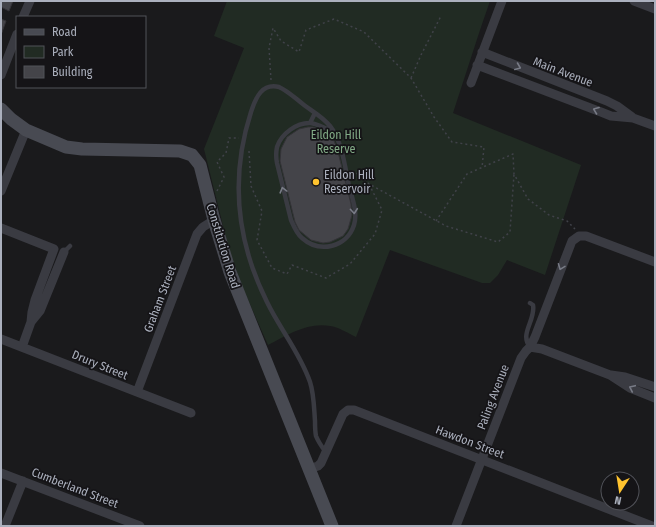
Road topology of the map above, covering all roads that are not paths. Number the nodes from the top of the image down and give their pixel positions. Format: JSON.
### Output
{"nodes":[{"id":1,"x":30,"y":1,"type":"edge"},
{"id":2,"x":502,"y":1,"type":"edge"},
{"id":3,"x":634,"y":1,"type":"edge"},
{"id":4,"x":655,"y":9,"type":"edge"},
{"id":5,"x":24,"y":16,"type":"edge"},
{"id":6,"x":16,"y":37,"type":"edge"},
{"id":7,"x":482,"y":52,"type":"junction"},
{"id":8,"x":477,"y":65,"type":"junction"},
{"id":9,"x":1,"y":75,"type":"edge"},
{"id":10,"x":471,"y":83,"type":"dead end"},
{"id":11,"x":1,"y":109,"type":"edge"},
{"id":12,"x":315,"y":113,"type":"junction"},
{"id":13,"x":634,"y":118,"type":"junction"},
{"id":14,"x":310,"y":123,"type":"junction"},
{"id":15,"x":655,"y":126,"type":"edge"},
{"id":16,"x":26,"y":130,"type":"junction"},
{"id":17,"x":335,"y":133,"type":"junction"},
{"id":18,"x":1,"y":191,"type":"edge"},
{"id":19,"x":214,"y":220,"type":"junction"},
{"id":20,"x":1,"y":228,"type":"edge"},
{"id":21,"x":655,"y":262,"type":"edge"},
{"id":22,"x":530,"y":303,"type":"dead end"},
{"id":23,"x":1,"y":339,"type":"edge"},
{"id":24,"x":22,"y":347,"type":"junction"},
{"id":25,"x":530,"y":347,"type":"junction"},
{"id":26,"x":610,"y":375,"type":"junction"},
{"id":27,"x":655,"y":387,"type":"edge"},
{"id":28,"x":137,"y":392,"type":"junction"},
{"id":29,"x":655,"y":398,"type":"edge"},
{"id":30,"x":191,"y":413,"type":"dead end"},
{"id":31,"x":326,"y":453,"type":"junction"},
{"id":32,"x":482,"y":459,"type":"junction"},
{"id":33,"x":309,"y":469,"type":"junction"},
{"id":34,"x":1,"y":472,"type":"edge"},
{"id":35,"x":23,"y":481,"type":"junction"},
{"id":36,"x":5,"y":526,"type":"edge"},
{"id":37,"x":138,"y":526,"type":"edge"},
{"id":38,"x":332,"y":526,"type":"edge"},
{"id":39,"x":456,"y":526,"type":"edge"},
{"id":40,"x":652,"y":526,"type":"edge"}],
"edges":[{"from":1,"to":5,"type":"street"},
{"from":2,"to":7,"type":"street"},
{"from":3,"to":4,"type":"street"},
{"from":6,"to":9,"type":"street"},
{"from":7,"to":8,"type":"street"},
{"from":7,"to":13,"type":"street","name":"Main Avenue","one_way":true},
{"from":8,"to":10,"type":"street"},
{"from":13,"to":8,"type":"street","name":"Main Avenue","one_way":true},
{"from":11,"to":16,"type":"street","name":"Constitution Road"},
{"from":12,"to":14,"type":"lane"},
{"from":12,"to":17,"type":"lane"},
{"from":12,"to":31,"type":"lane"},
{"from":13,"to":15,"type":"street","name":"Main Avenue"},
{"from":14,"to":17,"type":"lane"},
{"from":17,"to":14,"type":"lane","one_way":true},
{"from":16,"to":18,"type":"street"},
{"from":16,"to":19,"type":"street","name":"Constitution Road"},
{"from":19,"to":28,"type":"street","name":"Graham Street"},
{"from":19,"to":33,"type":"street","name":"Constitution Road"},
{"from":20,"to":24,"type":"street"},
{"from":21,"to":25,"type":"street","name":"Paling Avenue","one_way":true},
{"from":22,"to":25,"type":"lane"},
{"from":23,"to":24,"type":"street","name":"Drury Street"},
{"from":24,"to":28,"type":"street","name":"Drury Street"},
{"from":25,"to":26,"type":"street"},
{"from":25,"to":32,"type":"street","name":"Paling Avenue"},
{"from":26,"to":27,"type":"street"},
{"from":29,"to":26,"type":"street","one_way":true},
{"from":28,"to":30,"type":"street","name":"Drury Street"},
{"from":31,"to":32,"type":"street","name":"Hawdon Street"},
{"from":31,"to":33,"type":"street","name":"Hawdon Street"},
{"from":32,"to":39,"type":"street","name":"Paling Avenue"},
{"from":32,"to":40,"type":"street","name":"Hawdon Street"},
{"from":33,"to":38,"type":"street","name":"Constitution Road"},
{"from":34,"to":35,"type":"street","name":"Cumberland Street"},
{"from":35,"to":36,"type":"street"},
{"from":35,"to":37,"type":"street","name":"Cumberland Street"}]}
